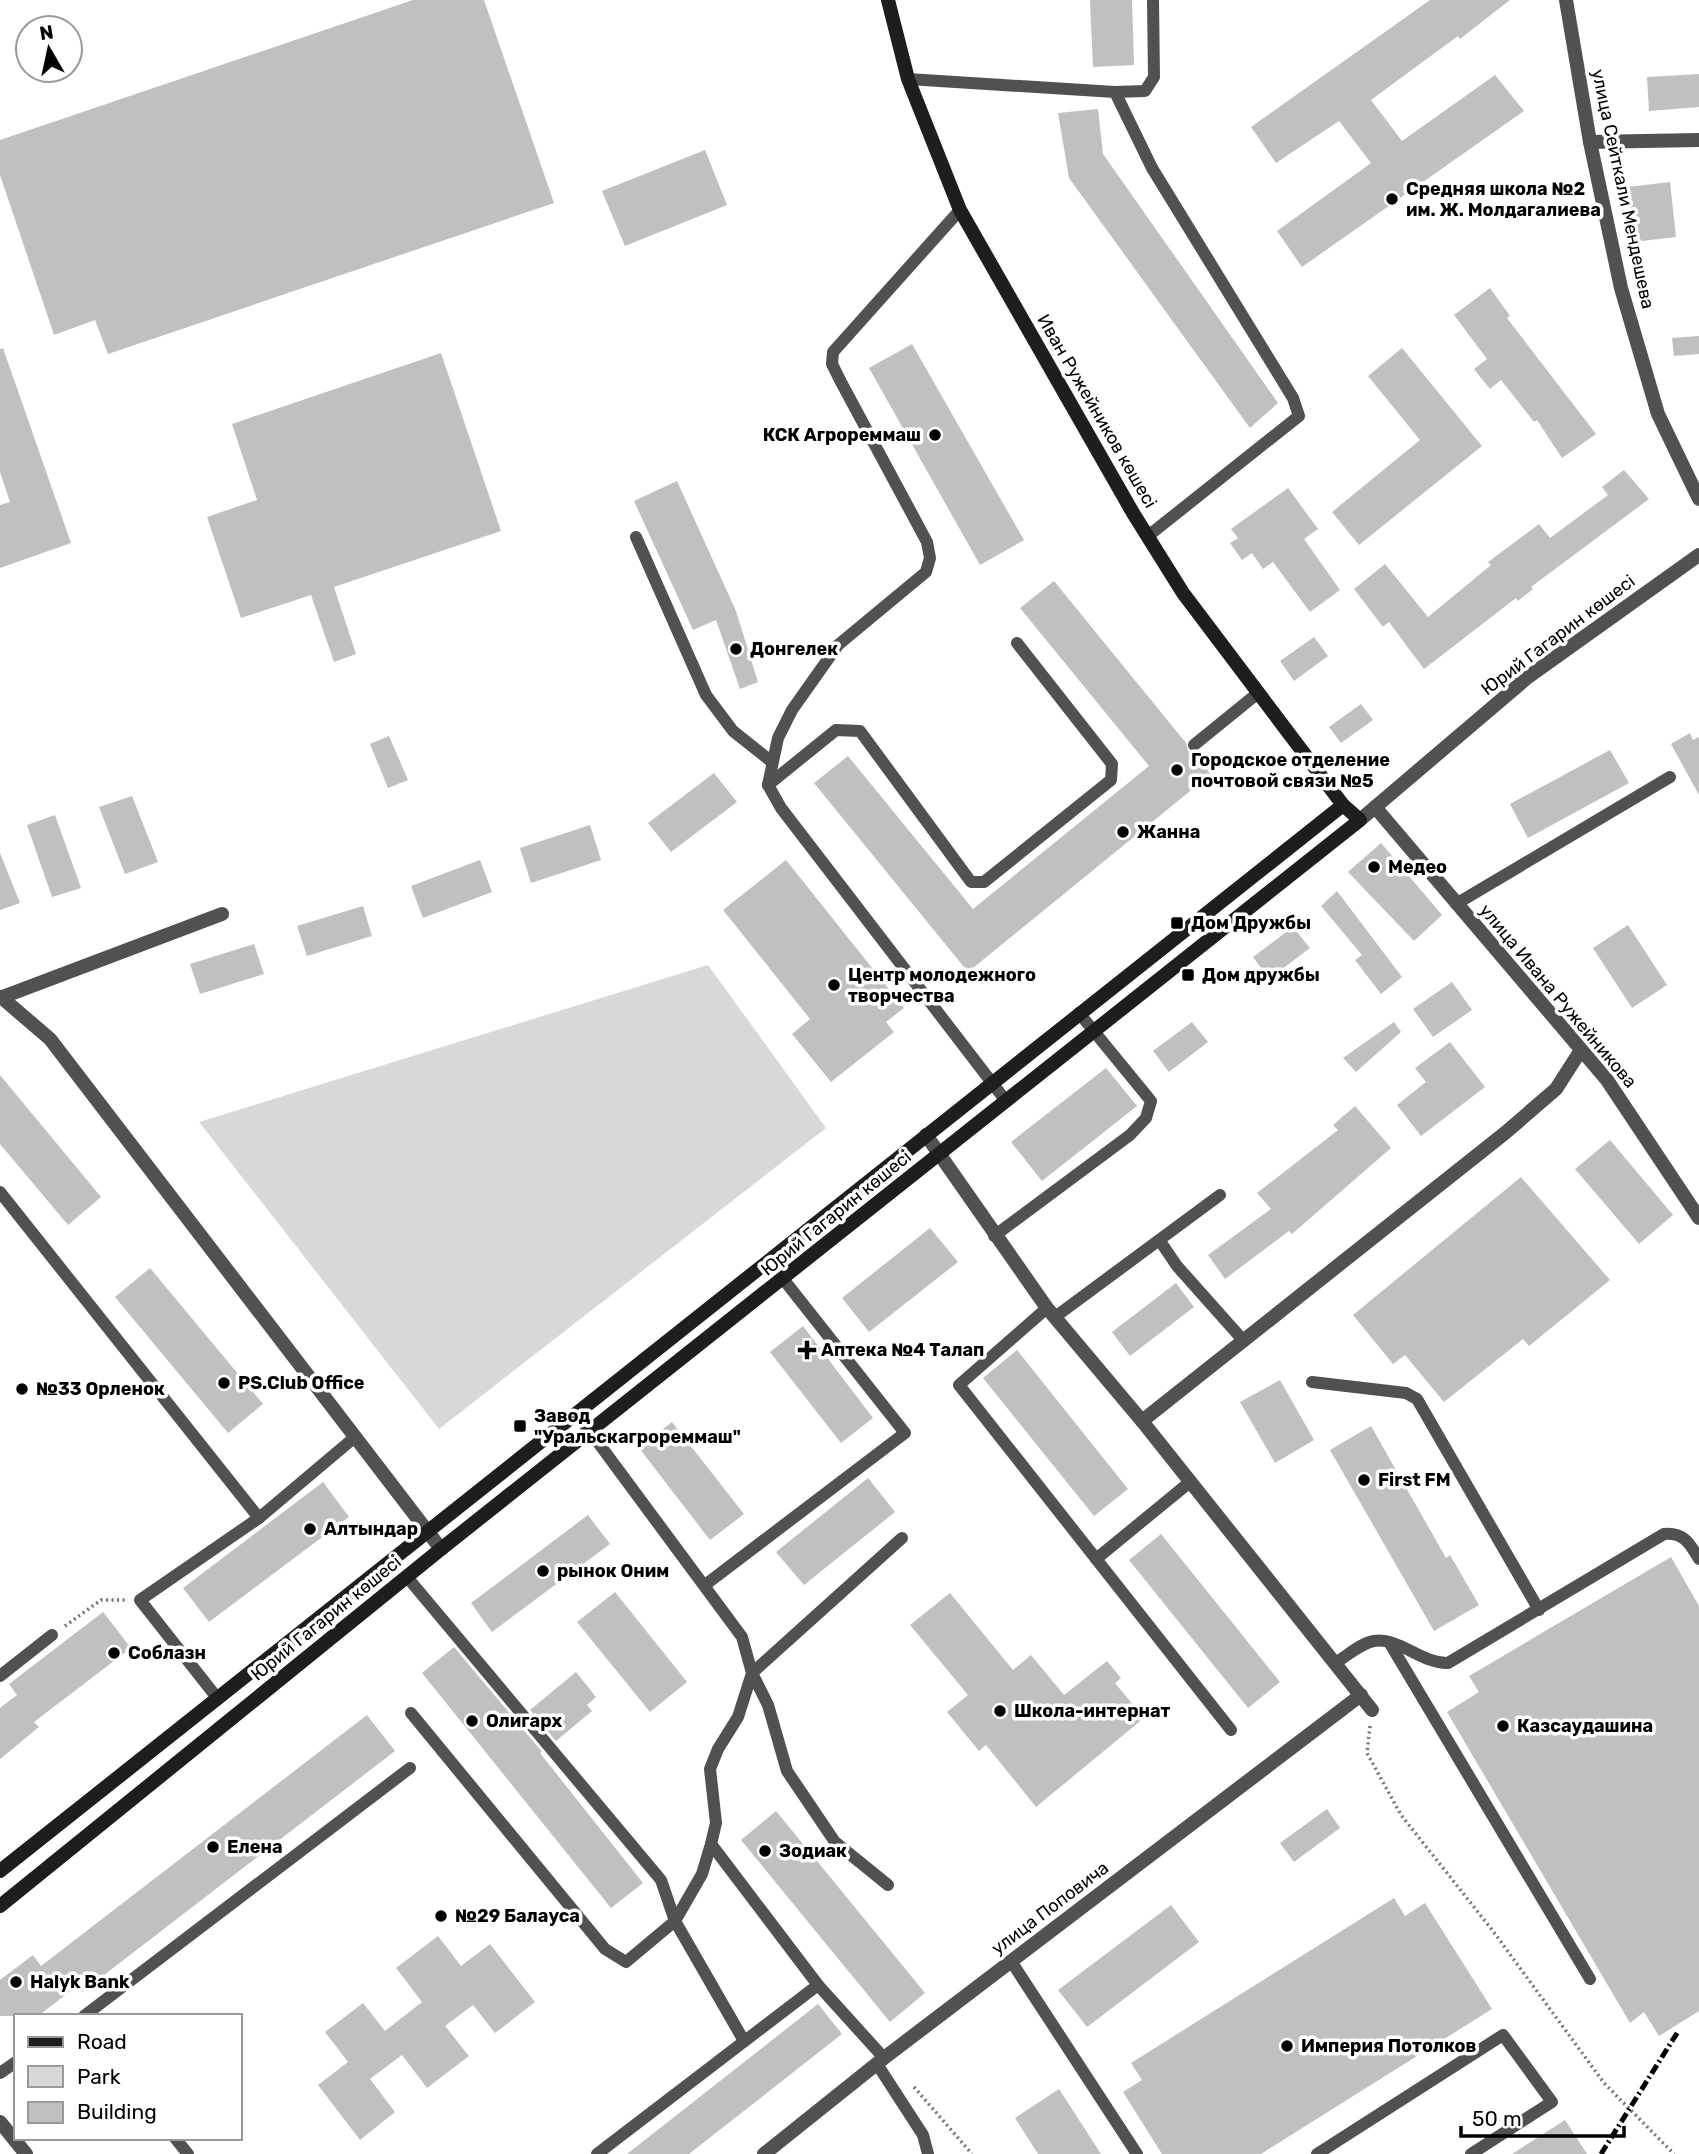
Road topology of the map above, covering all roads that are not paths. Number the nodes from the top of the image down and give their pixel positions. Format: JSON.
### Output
{"nodes":[{"id":1,"x":888,"y":0,"type":"edge"},
{"id":2,"x":1153,"y":0,"type":"edge"},
{"id":3,"x":1566,"y":0,"type":"edge"},
{"id":4,"x":908,"y":79,"type":"junction"},
{"id":5,"x":1115,"y":92,"type":"junction"},
{"id":6,"x":1699,"y":140,"type":"edge"},
{"id":7,"x":1590,"y":142,"type":"junction"},
{"id":8,"x":960,"y":210,"type":"junction"},
{"id":9,"x":1699,"y":499,"type":"edge"},
{"id":10,"x":1148,"y":536,"type":"junction"},
{"id":11,"x":636,"y":537,"type":"dead end"},
{"id":12,"x":1699,"y":555,"type":"edge"},
{"id":13,"x":1017,"y":643,"type":"dead end"},
{"id":14,"x":1258,"y":693,"type":"junction"},
{"id":15,"x":1194,"y":745,"type":"dead end"},
{"id":16,"x":772,"y":762,"type":"junction"},
{"id":17,"x":1670,"y":777,"type":"dead end"},
{"id":18,"x":768,"y":785,"type":"junction"},
{"id":19,"x":1343,"y":805,"type":"junction"},
{"id":20,"x":1375,"y":807,"type":"junction"},
{"id":21,"x":1360,"y":820,"type":"junction"},
{"id":22,"x":1456,"y":904,"type":"junction"},
{"id":23,"x":222,"y":914,"type":"dead end"},
{"id":24,"x":0,"y":997,"type":"edge"},
{"id":25,"x":1080,"y":1013,"type":"junction"},
{"id":26,"x":1093,"y":1032,"type":"junction"},
{"id":27,"x":1581,"y":1050,"type":"junction"},
{"id":28,"x":991,"y":1083,"type":"junction"},
{"id":29,"x":1006,"y":1101,"type":"junction"},
{"id":30,"x":926,"y":1135,"type":"junction"},
{"id":31,"x":940,"y":1153,"type":"junction"},
{"id":32,"x":0,"y":1192,"type":"edge"},
{"id":33,"x":1220,"y":1195,"type":"dead end"},
{"id":34,"x":1699,"y":1218,"type":"edge"},
{"id":35,"x":994,"y":1236,"type":"junction"},
{"id":36,"x":1160,"y":1241,"type":"junction"},
{"id":37,"x":784,"y":1280,"type":"junction"},
{"id":38,"x":1051,"y":1313,"type":"junction"},
{"id":39,"x":1242,"y":1339,"type":"junction"},
{"id":40,"x":1312,"y":1382,"type":"dead end"},
{"id":41,"x":577,"y":1414,"type":"junction"},
{"id":42,"x":1142,"y":1421,"type":"junction"},
{"id":43,"x":591,"y":1432,"type":"junction"},
{"id":44,"x":355,"y":1437,"type":"junction"},
{"id":45,"x":1190,"y":1482,"type":"junction"},
{"id":46,"x":259,"y":1518,"type":"junction"},
{"id":47,"x":428,"y":1531,"type":"junction"},
{"id":48,"x":902,"y":1538,"type":"dead end"},
{"id":49,"x":441,"y":1549,"type":"junction"},
{"id":50,"x":1096,"y":1559,"type":"junction"},
{"id":51,"x":1699,"y":1559,"type":"edge"},
{"id":52,"x":407,"y":1577,"type":"junction"},
{"id":53,"x":705,"y":1585,"type":"junction"},
{"id":54,"x":1539,"y":1610,"type":"junction"},
{"id":55,"x":52,"y":1635,"type":"road end"},
{"id":56,"x":1388,"y":1642,"type":"junction"},
{"id":57,"x":1335,"y":1663,"type":"junction"},
{"id":58,"x":752,"y":1673,"type":"junction"},
{"id":59,"x":0,"y":1676,"type":"edge"},
{"id":60,"x":1361,"y":1695,"type":"junction"},
{"id":61,"x":218,"y":1699,"type":"junction"},
{"id":62,"x":1372,"y":1710,"type":"road end"},
{"id":63,"x":411,"y":1713,"type":"dead end"},
{"id":64,"x":1231,"y":1730,"type":"dead end"},
{"id":65,"x":410,"y":1768,"type":"dead end"},
{"id":66,"x":711,"y":1844,"type":"junction"},
{"id":67,"x":0,"y":1871,"type":"edge"},
{"id":68,"x":888,"y":1885,"type":"dead end"},
{"id":69,"x":0,"y":1906,"type":"edge"},
{"id":70,"x":675,"y":1921,"type":"junction"},
{"id":71,"x":1011,"y":1961,"type":"junction"},
{"id":72,"x":1590,"y":1979,"type":"dead end"},
{"id":73,"x":818,"y":1985,"type":"junction"},
{"id":74,"x":87,"y":2014,"type":"edge"},
{"id":75,"x":744,"y":2041,"type":"junction"},
{"id":76,"x":881,"y":2061,"type":"junction"},
{"id":77,"x":0,"y":2122,"type":"edge"},
{"id":78,"x":14,"y":2139,"type":"edge"},
{"id":79,"x":15,"y":2140,"type":"edge"},
{"id":80,"x":26,"y":2154,"type":"edge"},
{"id":81,"x":597,"y":2154,"type":"edge"},
{"id":82,"x":764,"y":2154,"type":"edge"},
{"id":83,"x":928,"y":2154,"type":"edge"},
{"id":84,"x":1137,"y":2154,"type":"edge"},
{"id":85,"x":1317,"y":2154,"type":"edge"},
{"id":86,"x":1471,"y":2154,"type":"edge"}],
"edges":[{"from":1,"to":4,"type":"main road","name":"Иван Ружейников көшесі"},
{"from":2,"to":5,"type":"lane"},
{"from":3,"to":7,"type":"street","name":"улица Сейткали Мендешева"},
{"from":4,"to":5,"type":"lane"},
{"from":4,"to":8,"type":"main road","name":"Иван Ружейников көшесі"},
{"from":5,"to":10,"type":"lane"},
{"from":6,"to":7,"type":"street"},
{"from":7,"to":9,"type":"street","name":"улица Сейткали Мендешева"},
{"from":8,"to":10,"type":"main road","name":"Иван Ружейников көшесі"},
{"from":8,"to":16,"type":"lane"},
{"from":10,"to":14,"type":"main road","name":"Иван Ружейников көшесі"},
{"from":11,"to":16,"type":"lane"},
{"from":12,"to":20,"type":"street","name":"Юрий Гагарин көшесі"},
{"from":13,"to":18,"type":"lane"},
{"from":14,"to":15,"type":"lane"},
{"from":14,"to":19,"type":"main road","name":"Иван Ружейников көшесі"},
{"from":16,"to":18,"type":"lane"},
{"from":17,"to":22,"type":"lane"},
{"from":18,"to":28,"type":"lane"},
{"from":19,"to":21,"type":"main road"},
{"from":19,"to":25,"type":"main road","name":"Юрий Гагарин көшесі"},
{"from":20,"to":21,"type":"street","name":"Юрий Гагарин көшесі"},
{"from":20,"to":22,"type":"street","name":"улица Ивана Ружейникова"},
{"from":21,"to":26,"type":"main road","name":"Юрий Гагарин көшесі"},
{"from":22,"to":27,"type":"street","name":"улица Ивана Ружейникова"},
{"from":23,"to":24,"type":"street"},
{"from":24,"to":44,"type":"street"},
{"from":25,"to":26,"type":"lane"},
{"from":25,"to":28,"type":"main road","name":"Юрий Гагарин көшесі"},
{"from":26,"to":29,"type":"main road","name":"Юрий Гагарин көшесі"},
{"from":26,"to":35,"type":"lane"},
{"from":27,"to":34,"type":"street","name":"улица Ивана Ружейникова"},
{"from":27,"to":39,"type":"street"},
{"from":28,"to":29,"type":"lane"},
{"from":28,"to":30,"type":"main road","name":"Юрий Гагарин көшесі"},
{"from":29,"to":31,"type":"main road","name":"Юрий Гагарин көшесі"},
{"from":30,"to":31,"type":"street"},
{"from":30,"to":41,"type":"main road","name":"Юрий Гагарин көшесі"},
{"from":31,"to":35,"type":"street"},
{"from":31,"to":37,"type":"main road","name":"Юрий Гагарин көшесі"},
{"from":32,"to":46,"type":"lane"},
{"from":33,"to":36,"type":"lane"},
{"from":35,"to":38,"type":"street"},
{"from":36,"to":38,"type":"lane"},
{"from":36,"to":39,"type":"lane"},
{"from":37,"to":43,"type":"main road","name":"Юрий Гагарин көшесі"},
{"from":37,"to":53,"type":"lane"},
{"from":38,"to":42,"type":"street"},
{"from":38,"to":50,"type":"lane"},
{"from":39,"to":42,"type":"street"},
{"from":40,"to":54,"type":"lane"},
{"from":41,"to":43,"type":"lane"},
{"from":41,"to":47,"type":"main road","name":"Юрий Гагарин көшесі"},
{"from":42,"to":45,"type":"street"},
{"from":43,"to":49,"type":"main road","name":"Юрий Гагарин көшесі"},
{"from":43,"to":53,"type":"lane"},
{"from":44,"to":46,"type":"lane"},
{"from":44,"to":47,"type":"street"},
{"from":45,"to":50,"type":"lane"},
{"from":45,"to":57,"type":"street"},
{"from":46,"to":61,"type":"lane"},
{"from":47,"to":49,"type":"street"},
{"from":47,"to":61,"type":"main road","name":"Юрий Гагарин көшесі"},
{"from":48,"to":58,"type":"lane"},
{"from":49,"to":52,"type":"main road","name":"Юрий Гагарин көшесі"},
{"from":50,"to":64,"type":"lane"},
{"from":51,"to":54,"type":"lane"},
{"from":52,"to":69,"type":"main road","name":"Юрий Гагарин көшесі"},
{"from":52,"to":70,"type":"lane"},
{"from":53,"to":58,"type":"lane"},
{"from":54,"to":56,"type":"lane"},
{"from":55,"to":59,"type":"lane"},
{"from":56,"to":57,"type":"lane"},
{"from":56,"to":72,"type":"lane"},
{"from":57,"to":60,"type":"street"},
{"from":58,"to":66,"type":"lane"},
{"from":58,"to":68,"type":"lane"},
{"from":60,"to":62,"type":"street"},
{"from":60,"to":71,"type":"street","name":"улица Поповича"},
{"from":61,"to":67,"type":"main road","name":"Юрий Гагарин көшесі"},
{"from":63,"to":70,"type":"lane"},
{"from":65,"to":74,"type":"lane"},
{"from":66,"to":70,"type":"lane"},
{"from":66,"to":73,"type":"lane"},
{"from":70,"to":75,"type":"lane"},
{"from":71,"to":76,"type":"street","name":"улица Поповича"},
{"from":71,"to":84,"type":"lane"},
{"from":73,"to":75,"type":"lane"},
{"from":73,"to":76,"type":"lane"},
{"from":75,"to":81,"type":"lane"},
{"from":76,"to":82,"type":"street","name":"улица Поповича"},
{"from":76,"to":83,"type":"lane"},
{"from":77,"to":78,"type":"street"},
{"from":79,"to":80,"type":"street"},
{"from":85,"to":86,"type":"lane"}]}
